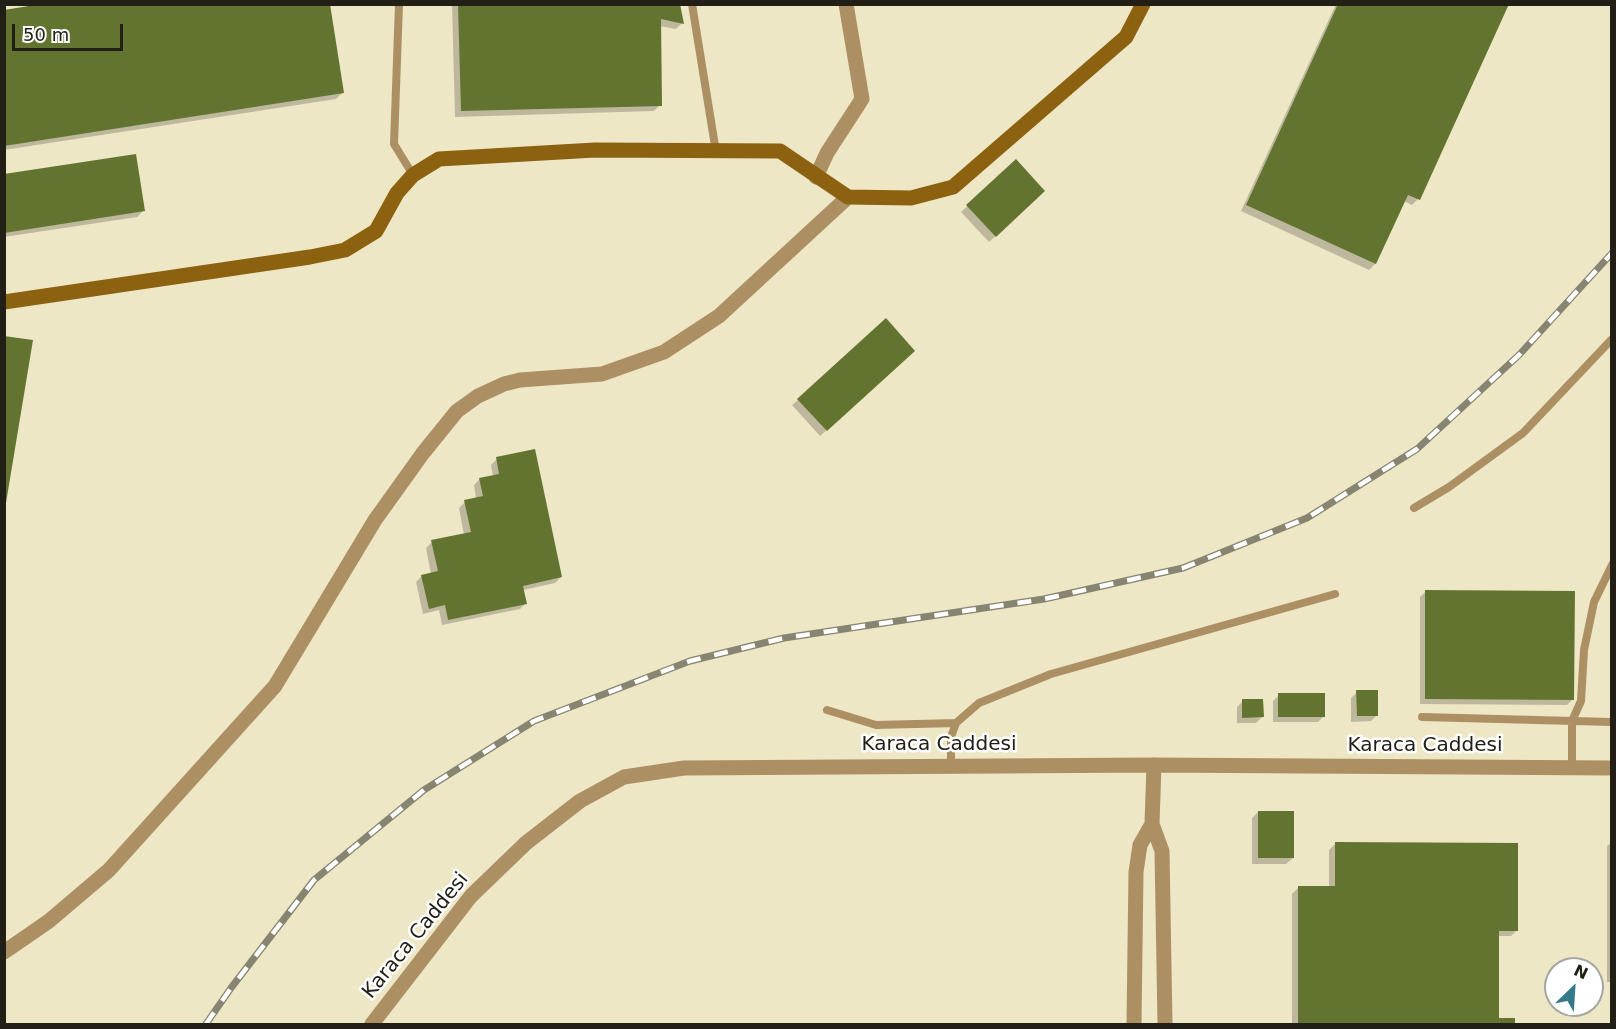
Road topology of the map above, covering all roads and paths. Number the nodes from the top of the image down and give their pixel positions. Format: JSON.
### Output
{"nodes":[{"id":1,"x":399,"y":4,"type":"edge"},
{"id":2,"x":692,"y":4,"type":"edge"},
{"id":3,"x":846,"y":4,"type":"edge"},
{"id":4,"x":1143,"y":4,"type":"edge"},
{"id":5,"x":716,"y":152,"type":"junction"},
{"id":6,"x":413,"y":174,"type":"junction"},
{"id":7,"x":816,"y":177,"type":"junction"},
{"id":8,"x":848,"y":197,"type":"junction"},
{"id":9,"x":4,"y":302,"type":"edge"},
{"id":10,"x":1611,"y":339,"type":"edge"},
{"id":11,"x":1414,"y":508,"type":"dead end"},
{"id":12,"x":1611,"y":565,"type":"edge"},
{"id":13,"x":1335,"y":594,"type":"dead end"},
{"id":14,"x":828,"y":710,"type":"dead end"},
{"id":15,"x":1422,"y":717,"type":"dead end"},
{"id":16,"x":1572,"y":721,"type":"junction"},
{"id":17,"x":1611,"y":722,"type":"edge"},
{"id":18,"x":956,"y":723,"type":"junction"},
{"id":19,"x":1154,"y":765,"type":"junction"},
{"id":20,"x":951,"y":766,"type":"junction"},
{"id":21,"x":1572,"y":767,"type":"junction"},
{"id":22,"x":1611,"y":768,"type":"edge"},
{"id":23,"x":1152,"y":824,"type":"junction"},
{"id":24,"x":4,"y":952,"type":"edge"},
{"id":25,"x":372,"y":1024,"type":"edge"},
{"id":26,"x":1134,"y":1024,"type":"edge"},
{"id":27,"x":1165,"y":1024,"type":"edge"}],
"edges":[{"from":1,"to":6,"type":"lane"},
{"from":2,"to":5,"type":"lane"},
{"from":3,"to":7,"type":"street"},
{"from":4,"to":8,"type":"street"},
{"from":5,"to":6,"type":"street"},
{"from":5,"to":7,"type":"street"},
{"from":6,"to":9,"type":"street"},
{"from":7,"to":8,"type":"street"},
{"from":8,"to":24,"type":"street"},
{"from":10,"to":11,"type":"lane"},
{"from":12,"to":16,"type":"lane"},
{"from":13,"to":18,"type":"lane"},
{"from":14,"to":18,"type":"lane"},
{"from":15,"to":16,"type":"lane"},
{"from":16,"to":17,"type":"lane"},
{"from":16,"to":21,"type":"lane"},
{"from":18,"to":20,"type":"lane"},
{"from":19,"to":20,"type":"street","name":"Karaca Caddesi"},
{"from":19,"to":21,"type":"street","name":"Karaca Caddesi"},
{"from":19,"to":23,"type":"street"},
{"from":20,"to":25,"type":"street","name":"Karaca Caddesi"},
{"from":21,"to":22,"type":"street","name":"Karaca Caddesi"},
{"from":23,"to":26,"type":"street"},
{"from":23,"to":27,"type":"street"}]}
